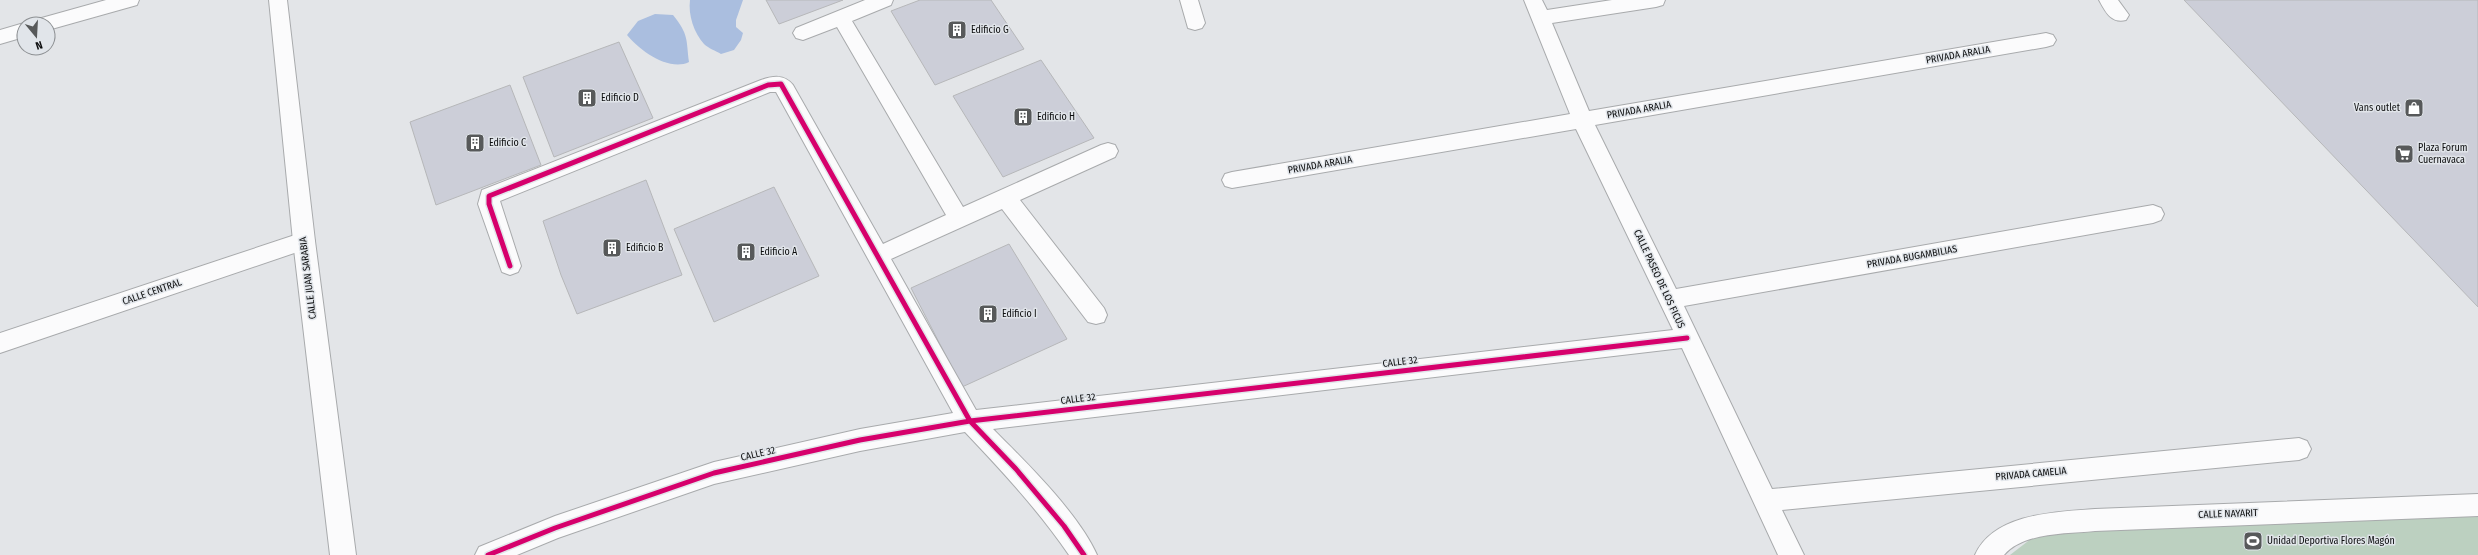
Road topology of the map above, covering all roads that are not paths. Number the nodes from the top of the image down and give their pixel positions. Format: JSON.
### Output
{"nodes":[{"id":1,"x":130,"y":0,"type":"edge"},
{"id":2,"x":278,"y":0,"type":"edge"},
{"id":3,"x":884,"y":0,"type":"edge"},
{"id":4,"x":1189,"y":0,"type":"edge"},
{"id":5,"x":1656,"y":0,"type":"edge"},
{"id":6,"x":2108,"y":0,"type":"edge"},
{"id":7,"x":1537,"y":9,"type":"edge"},
{"id":8,"x":2119,"y":15,"type":"dead end"},
{"id":9,"x":841,"y":18,"type":"junction"},
{"id":10,"x":56,"y":21,"type":"edge"},
{"id":11,"x":1195,"y":23,"type":"dead end"},
{"id":12,"x":16,"y":32,"type":"edge"},
{"id":13,"x":803,"y":33,"type":"dead end"},
{"id":14,"x":0,"y":36,"type":"edge"},
{"id":15,"x":2046,"y":40,"type":"dead end"},
{"id":16,"x":1582,"y":120,"type":"junction"},
{"id":17,"x":1108,"y":151,"type":"dead end"},
{"id":18,"x":1232,"y":180,"type":"dead end"},
{"id":19,"x":1005,"y":197,"type":"junction"},
{"id":20,"x":2153,"y":214,"type":"dead end"},
{"id":21,"x":959,"y":219,"type":"junction"},
{"id":22,"x":304,"y":241,"type":"junction"},
{"id":23,"x":877,"y":256,"type":"junction"},
{"id":24,"x":510,"y":266,"type":"dead end"},
{"id":25,"x":1670,"y":299,"type":"junction"},
{"id":26,"x":1096,"y":315,"type":"dead end"},
{"id":27,"x":1687,"y":338,"type":"junction"},
{"id":28,"x":0,"y":343,"type":"edge"},
{"id":29,"x":970,"y":421,"type":"junction"},
{"id":30,"x":2299,"y":449,"type":"dead end"},
{"id":31,"x":1764,"y":501,"type":"junction"},
{"id":32,"x":2478,"y":505,"type":"edge"},
{"id":33,"x":343,"y":555,"type":"edge"},
{"id":34,"x":488,"y":555,"type":"edge"},
{"id":35,"x":1084,"y":555,"type":"edge"},
{"id":36,"x":1790,"y":555,"type":"edge"},
{"id":37,"x":1988,"y":555,"type":"edge"}],
"edges":[{"from":1,"to":10,"type":"street"},
{"from":2,"to":22,"type":"street","name":"CALLE JUAN SARABIA"},
{"from":3,"to":9,"type":"street"},
{"from":4,"to":11,"type":"street"},
{"from":5,"to":7,"type":"street"},
{"from":6,"to":8,"type":"street"},
{"from":7,"to":16,"type":"street","name":"CALLE PASEO DE LOS FICUS"},
{"from":9,"to":13,"type":"street"},
{"from":9,"to":21,"type":"street"},
{"from":12,"to":14,"type":"street"},
{"from":15,"to":16,"type":"street","name":"PRIVADA ARALIA"},
{"from":16,"to":18,"type":"street","name":"PRIVADA ARALIA"},
{"from":16,"to":25,"type":"street","name":"CALLE PASEO DE LOS FICUS"},
{"from":17,"to":19,"type":"street"},
{"from":19,"to":21,"type":"street"},
{"from":19,"to":26,"type":"street"},
{"from":20,"to":25,"type":"street","name":"PRIVADA BUGAMBILIAS"},
{"from":21,"to":23,"type":"street"},
{"from":22,"to":28,"type":"street","name":"CALLE CENTRAL"},
{"from":22,"to":33,"type":"street","name":"CALLE JUAN SARABIA"},
{"from":23,"to":24,"type":"street"},
{"from":23,"to":29,"type":"street"},
{"from":25,"to":27,"type":"street","name":"CALLE PASEO DE LOS FICUS"},
{"from":27,"to":29,"type":"street","name":"CALLE 32"},
{"from":27,"to":31,"type":"street","name":"CALLE PASEO DE LOS FICUS"},
{"from":29,"to":34,"type":"street","name":"CALLE 32"},
{"from":29,"to":35,"type":"street"},
{"from":30,"to":31,"type":"street","name":"PRIVADA CAMELIA"},
{"from":31,"to":36,"type":"street","name":"CALLE PASEO DE LOS FICUS"},
{"from":32,"to":37,"type":"street","name":"CALLE NAYARIT"}]}
